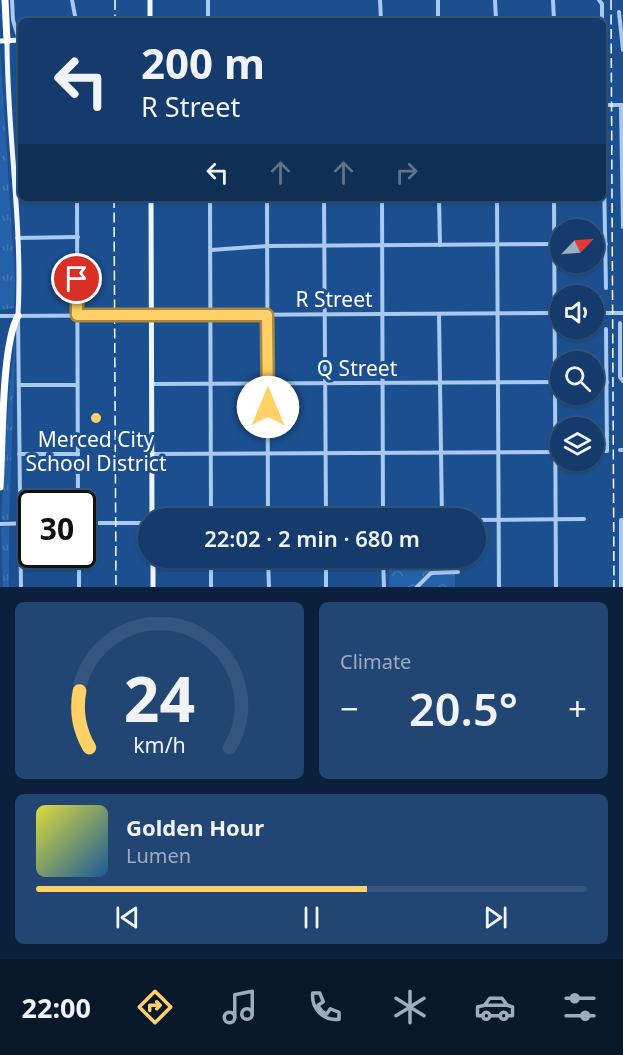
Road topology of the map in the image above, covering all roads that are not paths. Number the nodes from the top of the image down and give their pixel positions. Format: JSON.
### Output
{"nodes":[{"id":1,"x":4,"y":0,"type":"edge"},
{"id":2,"x":12,"y":0,"type":"edge"},
{"id":3,"x":72,"y":0,"type":"edge"},
{"id":4,"x":150,"y":0,"type":"edge"},
{"id":5,"x":208,"y":0,"type":"edge"},
{"id":6,"x":380,"y":0,"type":"edge"},
{"id":7,"x":438,"y":0,"type":"edge"},
{"id":8,"x":495,"y":0,"type":"edge"},
{"id":9,"x":554,"y":0,"type":"edge"},
{"id":10,"x":600,"y":2,"type":"edge"},
{"id":11,"x":619,"y":12,"type":"dead end"},
{"id":12,"x":75,"y":18,"type":"edge"},
{"id":13,"x":150,"y":18,"type":"edge"},
{"id":14,"x":208,"y":18,"type":"edge"},
{"id":15,"x":381,"y":18,"type":"edge"},
{"id":16,"x":438,"y":18,"type":"edge"},
{"id":17,"x":496,"y":18,"type":"edge"},
{"id":18,"x":554,"y":18,"type":"edge"},
{"id":19,"x":602,"y":18,"type":"edge"},
{"id":20,"x":18,"y":34,"type":"edge"},
{"id":21,"x":5,"y":42,"type":"edge"},
{"id":22,"x":623,"y":50,"type":"edge"},
{"id":23,"x":606,"y":105,"type":"edge"},
{"id":24,"x":622,"y":105,"type":"edge"},
{"id":25,"x":77,"y":201,"type":"edge"},
{"id":26,"x":151,"y":201,"type":"edge"},
{"id":27,"x":210,"y":201,"type":"edge"},
{"id":28,"x":267,"y":201,"type":"edge"},
{"id":29,"x":324,"y":201,"type":"edge"},
{"id":30,"x":382,"y":201,"type":"edge"},
{"id":31,"x":439,"y":201,"type":"edge"},
{"id":32,"x":497,"y":201,"type":"edge"},
{"id":33,"x":554,"y":201,"type":"edge"},
{"id":34,"x":605,"y":201,"type":"edge"},
{"id":35,"x":554,"y":219,"type":"edge"},
{"id":36,"x":623,"y":227,"type":"edge"},
{"id":37,"x":78,"y":237,"type":"junction"},
{"id":38,"x":16,"y":238,"type":"junction"},
{"id":39,"x":550,"y":244,"type":"edge"},
{"id":40,"x":606,"y":244,"type":"joint"},
{"id":41,"x":382,"y":245,"type":"junction"},
{"id":42,"x":440,"y":245,"type":"junction"},
{"id":43,"x":497,"y":245,"type":"junction"},
{"id":44,"x":267,"y":246,"type":"junction"},
{"id":45,"x":325,"y":246,"type":"junction"},
{"id":46,"x":211,"y":250,"type":"junction"},
{"id":47,"x":606,"y":288,"type":"dead end"},
{"id":48,"x":604,"y":313,"type":"edge"},
{"id":49,"x":623,"y":313,"type":"edge"},
{"id":50,"x":382,"y":314,"type":"junction"},
{"id":51,"x":439,"y":314,"type":"junction"},
{"id":52,"x":497,"y":314,"type":"junction"},
{"id":53,"x":550,"y":314,"type":"edge"},
{"id":54,"x":77,"y":315,"type":"junction"},
{"id":55,"x":152,"y":315,"type":"junction"},
{"id":56,"x":210,"y":315,"type":"junction"},
{"id":57,"x":267,"y":315,"type":"junction"},
{"id":58,"x":325,"y":315,"type":"junction"},
{"id":59,"x":0,"y":316,"type":"edge"},
{"id":60,"x":18,"y":316,"type":"junction"},
{"id":61,"x":620,"y":322,"type":"dead end"},
{"id":62,"x":606,"y":329,"type":"dead end"},
{"id":63,"x":622,"y":381,"type":"edge"},
{"id":64,"x":550,"y":382,"type":"edge"},
{"id":65,"x":607,"y":382,"type":"joint"},
{"id":66,"x":440,"y":383,"type":"junction"},
{"id":67,"x":498,"y":383,"type":"junction"},
{"id":68,"x":152,"y":384,"type":"junction"},
{"id":69,"x":268,"y":384,"type":"junction"},
{"id":70,"x":325,"y":384,"type":"junction"},
{"id":71,"x":382,"y":384,"type":"junction"},
{"id":72,"x":20,"y":385,"type":"junction"},
{"id":73,"x":78,"y":385,"type":"junction"},
{"id":74,"x":210,"y":385,"type":"junction"},
{"id":75,"x":604,"y":451,"type":"edge"},
{"id":76,"x":383,"y":452,"type":"junction"},
{"id":77,"x":441,"y":452,"type":"junction"},
{"id":78,"x":498,"y":452,"type":"junction"},
{"id":79,"x":550,"y":452,"type":"edge"},
{"id":80,"x":268,"y":453,"type":"junction"},
{"id":81,"x":326,"y":453,"type":"junction"},
{"id":82,"x":19,"y":454,"type":"junction"},
{"id":83,"x":78,"y":454,"type":"junction"},
{"id":84,"x":152,"y":454,"type":"junction"},
{"id":85,"x":210,"y":454,"type":"junction"},
{"id":86,"x":555,"y":471,"type":"edge"},
{"id":87,"x":0,"y":487,"type":"edge"},
{"id":88,"x":20,"y":490,"type":"edge"},
{"id":89,"x":78,"y":490,"type":"edge"},
{"id":90,"x":153,"y":508,"type":"edge"},
{"id":91,"x":211,"y":508,"type":"edge"},
{"id":92,"x":268,"y":508,"type":"edge"},
{"id":93,"x":326,"y":508,"type":"edge"},
{"id":94,"x":383,"y":508,"type":"edge"},
{"id":95,"x":442,"y":508,"type":"edge"},
{"id":96,"x":555,"y":519,"type":"junction"},
{"id":97,"x":584,"y":519,"type":"dead end"},
{"id":98,"x":486,"y":520,"type":"edge"},
{"id":99,"x":499,"y":520,"type":"junction"},
{"id":100,"x":622,"y":520,"type":"edge"},
{"id":101,"x":96,"y":523,"type":"edge"},
{"id":102,"x":138,"y":523,"type":"edge"},
{"id":103,"x":0,"y":524,"type":"edge"},
{"id":104,"x":18,"y":524,"type":"edge"},
{"id":105,"x":21,"y":568,"type":"edge"},
{"id":106,"x":79,"y":568,"type":"edge"},
{"id":107,"x":153,"y":568,"type":"edge"},
{"id":108,"x":211,"y":568,"type":"edge"},
{"id":109,"x":268,"y":568,"type":"edge"},
{"id":110,"x":326,"y":568,"type":"edge"},
{"id":111,"x":383,"y":568,"type":"edge"},
{"id":112,"x":458,"y":572,"type":"dead end"},
{"id":113,"x":21,"y":587,"type":"edge"},
{"id":114,"x":79,"y":587,"type":"edge"},
{"id":115,"x":153,"y":587,"type":"edge"},
{"id":116,"x":211,"y":587,"type":"edge"},
{"id":117,"x":269,"y":587,"type":"edge"},
{"id":118,"x":326,"y":587,"type":"edge"},
{"id":119,"x":384,"y":587,"type":"edge"},
{"id":120,"x":417,"y":587,"type":"edge"},
{"id":121,"x":499,"y":587,"type":"edge"},
{"id":122,"x":556,"y":587,"type":"edge"},
{"id":123,"x":621,"y":587,"type":"edge"}],
"edges":[{"from":1,"to":21,"type":"highway"},
{"from":2,"to":20,"type":"street"},
{"from":3,"to":12,"type":"street"},
{"from":4,"to":13,"type":"main road"},
{"from":5,"to":14,"type":"street"},
{"from":6,"to":15,"type":"street"},
{"from":7,"to":16,"type":"street"},
{"from":8,"to":17,"type":"street"},
{"from":9,"to":18,"type":"street"},
{"from":10,"to":19,"type":"street"},
{"from":11,"to":22,"type":"street"},
{"from":21,"to":38,"type":"main road"},
{"from":23,"to":24,"type":"street"},
{"from":24,"to":36,"type":"street"},
{"from":25,"to":37,"type":"street"},
{"from":26,"to":55,"type":"main road"},
{"from":27,"to":46,"type":"street"},
{"from":28,"to":44,"type":"street"},
{"from":29,"to":45,"type":"street"},
{"from":30,"to":41,"type":"street"},
{"from":31,"to":42,"type":"street"},
{"from":32,"to":43,"type":"street"},
{"from":33,"to":35,"type":"street"},
{"from":34,"to":40,"type":"street"},
{"from":37,"to":38,"type":"street"},
{"from":37,"to":54,"type":"street"},
{"from":38,"to":60,"type":"main road"},
{"from":39,"to":43,"type":"street"},
{"from":40,"to":47,"type":"street"},
{"from":41,"to":42,"type":"street"},
{"from":41,"to":45,"type":"street"},
{"from":41,"to":50,"type":"street"},
{"from":42,"to":43,"type":"street"},
{"from":43,"to":52,"type":"street"},
{"from":44,"to":45,"type":"street"},
{"from":44,"to":46,"type":"street"},
{"from":44,"to":57,"type":"street"},
{"from":45,"to":58,"type":"street"},
{"from":46,"to":56,"type":"street"},
{"from":48,"to":49,"type":"street"},
{"from":50,"to":51,"type":"street","name":"R Street"},
{"from":50,"to":58,"type":"street","name":"R Street"},
{"from":50,"to":71,"type":"street"},
{"from":51,"to":52,"type":"street","name":"R Street"},
{"from":51,"to":66,"type":"street"},
{"from":52,"to":53,"type":"street","name":"R Street"},
{"from":52,"to":67,"type":"street"},
{"from":54,"to":55,"type":"street","name":"R Street"},
{"from":54,"to":60,"type":"street","name":"R Street"},
{"from":54,"to":73,"type":"street"},
{"from":55,"to":56,"type":"street","name":"R Street"},
{"from":55,"to":68,"type":"main road"},
{"from":56,"to":57,"type":"street","name":"R Street"},
{"from":56,"to":74,"type":"street"},
{"from":57,"to":58,"type":"street","name":"R Street"},
{"from":57,"to":69,"type":"street"},
{"from":58,"to":70,"type":"street"},
{"from":59,"to":60,"type":"street","name":"R Street"},
{"from":60,"to":72,"type":"street"},
{"from":60,"to":87,"type":"highway"},
{"from":61,"to":63,"type":"street"},
{"from":62,"to":65,"type":"street"},
{"from":64,"to":67,"type":"street","name":"Q Street"},
{"from":65,"to":75,"type":"street"},
{"from":66,"to":67,"type":"street","name":"Q Street"},
{"from":66,"to":71,"type":"street","name":"Q Street"},
{"from":66,"to":77,"type":"street"},
{"from":67,"to":78,"type":"street"},
{"from":68,"to":74,"type":"street","name":"Q Street"},
{"from":68,"to":84,"type":"main road"},
{"from":69,"to":70,"type":"street","name":"Q Street"},
{"from":69,"to":74,"type":"street","name":"Q Street"},
{"from":69,"to":80,"type":"street"},
{"from":70,"to":71,"type":"street","name":"Q Street"},
{"from":70,"to":81,"type":"street"},
{"from":71,"to":76,"type":"street"},
{"from":72,"to":73,"type":"street"},
{"from":72,"to":82,"type":"street"},
{"from":73,"to":83,"type":"street"},
{"from":74,"to":85,"type":"street"},
{"from":76,"to":77,"type":"street"},
{"from":76,"to":81,"type":"street"},
{"from":76,"to":94,"type":"street"},
{"from":77,"to":78,"type":"street"},
{"from":77,"to":95,"type":"street"},
{"from":78,"to":79,"type":"street"},
{"from":78,"to":99,"type":"street"},
{"from":80,"to":81,"type":"street"},
{"from":80,"to":85,"type":"street"},
{"from":80,"to":92,"type":"street"},
{"from":81,"to":93,"type":"street"},
{"from":82,"to":83,"type":"street"},
{"from":82,"to":88,"type":"street"},
{"from":83,"to":89,"type":"street"},
{"from":84,"to":85,"type":"street"},
{"from":84,"to":90,"type":"main road"},
{"from":85,"to":91,"type":"street"},
{"from":86,"to":96,"type":"street"},
{"from":96,"to":97,"type":"street"},
{"from":96,"to":99,"type":"street"},
{"from":96,"to":122,"type":"street"},
{"from":98,"to":99,"type":"street"},
{"from":99,"to":121,"type":"street"},
{"from":100,"to":123,"type":"street"},
{"from":101,"to":102,"type":"street"},
{"from":103,"to":104,"type":"street"},
{"from":105,"to":113,"type":"street"},
{"from":106,"to":114,"type":"street"},
{"from":107,"to":115,"type":"main road"},
{"from":108,"to":116,"type":"street"},
{"from":109,"to":117,"type":"street"},
{"from":110,"to":118,"type":"street"},
{"from":111,"to":119,"type":"street"},
{"from":112,"to":120,"type":"street"}]}
